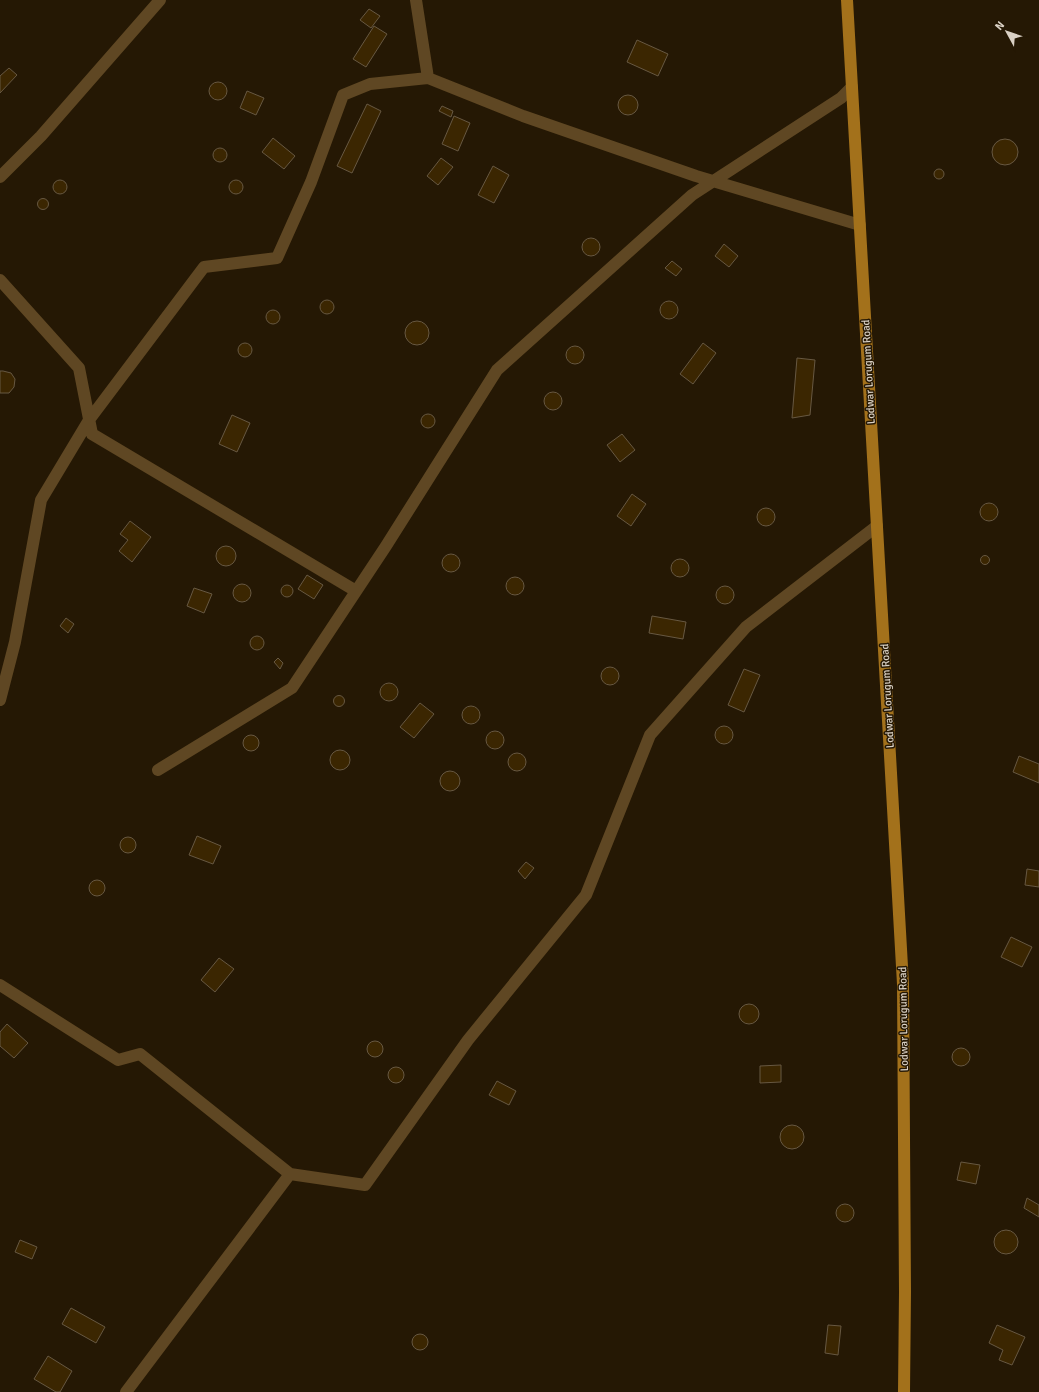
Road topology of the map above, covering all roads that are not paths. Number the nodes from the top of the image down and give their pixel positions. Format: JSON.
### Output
{"nodes":[{"id":1,"x":160,"y":0,"type":"edge"},
{"id":2,"x":416,"y":0,"type":"edge"},
{"id":3,"x":847,"y":0,"type":"edge"},
{"id":4,"x":428,"y":78,"type":"junction"},
{"id":5,"x":852,"y":88,"type":"junction"},
{"id":6,"x":0,"y":177,"type":"edge"},
{"id":7,"x":714,"y":181,"type":"junction"},
{"id":8,"x":860,"y":225,"type":"junction"},
{"id":9,"x":0,"y":280,"type":"edge"},
{"id":10,"x":89,"y":420,"type":"junction"},
{"id":11,"x":877,"y":526,"type":"junction"},
{"id":12,"x":356,"y":591,"type":"junction"},
{"id":13,"x":0,"y":700,"type":"edge"},
{"id":14,"x":158,"y":770,"type":"dead end"},
{"id":15,"x":0,"y":984,"type":"edge"},
{"id":16,"x":290,"y":1174,"type":"junction"},
{"id":17,"x":126,"y":1392,"type":"edge"},
{"id":18,"x":904,"y":1392,"type":"edge"}],
"edges":[{"from":1,"to":6,"type":"street"},
{"from":2,"to":4,"type":"street"},
{"from":3,"to":5,"type":"main road","name":"Lodwar Lorugum Road"},
{"from":4,"to":7,"type":"street"},
{"from":4,"to":10,"type":"street"},
{"from":5,"to":7,"type":"street"},
{"from":5,"to":8,"type":"main road","name":"Lodwar Lorugum Road"},
{"from":7,"to":8,"type":"street"},
{"from":7,"to":12,"type":"street"},
{"from":8,"to":11,"type":"main road","name":"Lodwar Lorugum Road"},
{"from":9,"to":10,"type":"street"},
{"from":10,"to":12,"type":"street"},
{"from":10,"to":13,"type":"street"},
{"from":11,"to":16,"type":"street"},
{"from":11,"to":18,"type":"main road","name":"Lodwar Lorugum Road"},
{"from":12,"to":14,"type":"street"},
{"from":15,"to":16,"type":"street"},
{"from":16,"to":17,"type":"street"}]}
